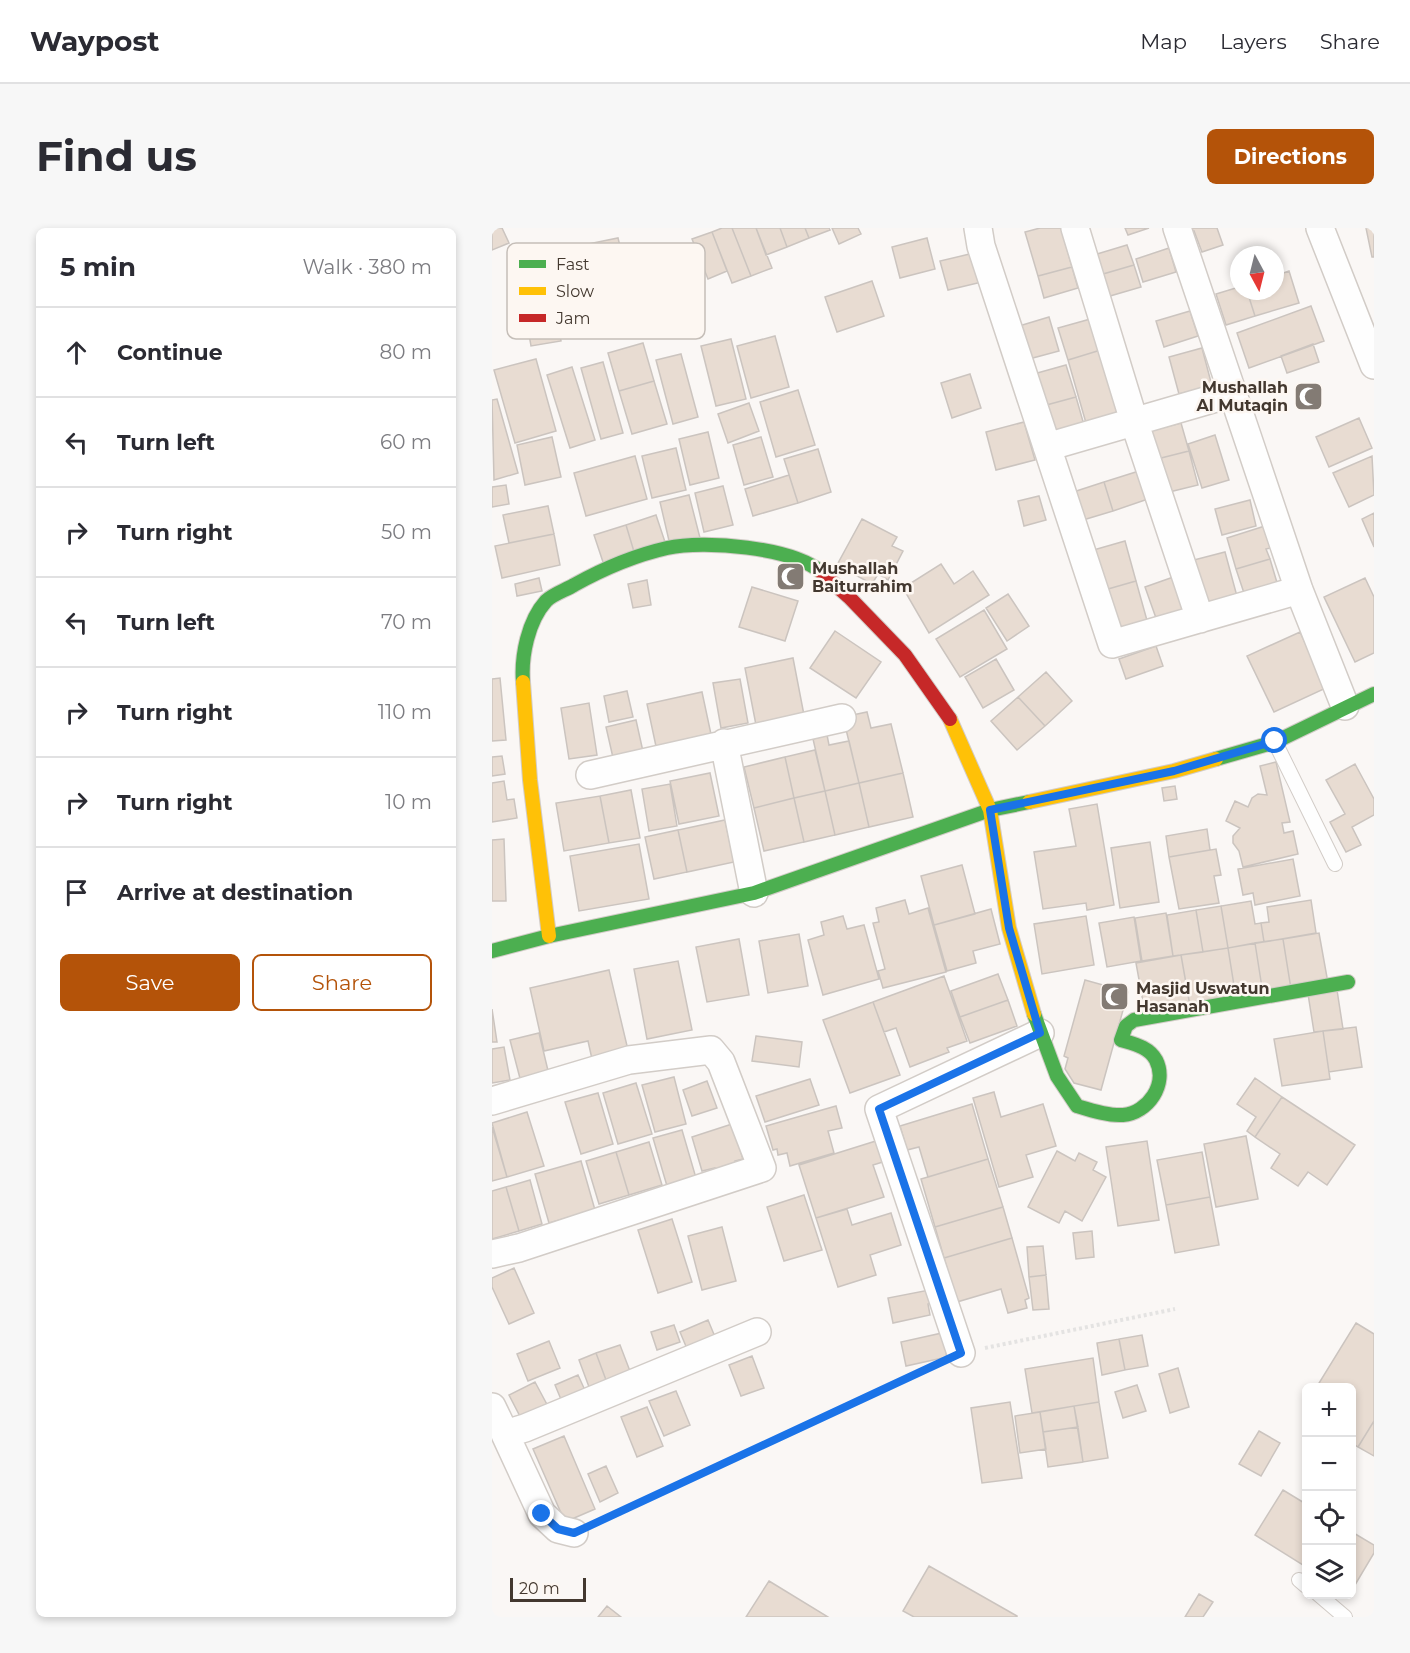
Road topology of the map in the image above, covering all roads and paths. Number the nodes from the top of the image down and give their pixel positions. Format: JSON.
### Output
{"nodes":[{"id":1,"x":978,"y":228,"type":"edge"},
{"id":2,"x":1075,"y":228,"type":"edge"},
{"id":3,"x":1177,"y":228,"type":"edge"},
{"id":4,"x":1320,"y":228,"type":"edge"},
{"id":5,"x":1374,"y":365,"type":"edge"},
{"id":6,"x":1233,"y":393,"type":"junction"},
{"id":7,"x":1134,"y":421,"type":"junction"},
{"id":8,"x":1047,"y":447,"type":"junction"},
{"id":9,"x":1299,"y":590,"type":"junction"},
{"id":10,"x":1200,"y":618,"type":"junction"},
{"id":11,"x":1374,"y":694,"type":"edge"},
{"id":12,"x":1346,"y":706,"type":"junction"},
{"id":13,"x":842,"y":718,"type":"dead end"},
{"id":14,"x":1275,"y":741,"type":"junction"},
{"id":15,"x":724,"y":743,"type":"junction"},
{"id":16,"x":590,"y":775,"type":"dead end"},
{"id":17,"x":990,"y":810,"type":"junction"},
{"id":18,"x":1335,"y":864,"type":"dead end"},
{"id":19,"x":754,"y":892,"type":"junction"},
{"id":20,"x":549,"y":936,"type":"junction"},
{"id":21,"x":492,"y":951,"type":"edge"},
{"id":22,"x":1348,"y":982,"type":"dead end"},
{"id":23,"x":1040,"y":1033,"type":"junction"},
{"id":24,"x":492,"y":1101,"type":"edge"},
{"id":25,"x":492,"y":1254,"type":"edge"},
{"id":26,"x":1175,"y":1309,"type":"dead end"},
{"id":27,"x":757,"y":1332,"type":"dead end"},
{"id":28,"x":961,"y":1353,"type":"junction"},
{"id":29,"x":492,"y":1407,"type":"edge"},
{"id":30,"x":505,"y":1434,"type":"junction"},
{"id":31,"x":574,"y":1533,"type":"joint"},
{"id":32,"x":1324,"y":1599,"type":"edge"},
{"id":33,"x":1346,"y":1617,"type":"edge"}],
"edges":[{"from":1,"to":8,"type":"street"},
{"from":2,"to":7,"type":"street"},
{"from":3,"to":6,"type":"street"},
{"from":4,"to":5,"type":"street"},
{"from":6,"to":7,"type":"street"},
{"from":6,"to":9,"type":"street"},
{"from":7,"to":8,"type":"street"},
{"from":7,"to":10,"type":"street"},
{"from":8,"to":10,"type":"street"},
{"from":9,"to":10,"type":"street"},
{"from":9,"to":12,"type":"street"},
{"from":11,"to":12,"type":"street"},
{"from":12,"to":14,"type":"street"},
{"from":13,"to":15,"type":"street"},
{"from":14,"to":17,"type":"street"},
{"from":14,"to":18,"type":"lane"},
{"from":15,"to":16,"type":"street"},
{"from":15,"to":19,"type":"street"},
{"from":17,"to":19,"type":"street"},
{"from":17,"to":20,"type":"street"},
{"from":17,"to":23,"type":"street"},
{"from":19,"to":20,"type":"street"},
{"from":20,"to":21,"type":"street"},
{"from":22,"to":23,"type":"street"},
{"from":23,"to":28,"type":"street"},
{"from":24,"to":25,"type":"street"},
{"from":26,"to":28,"type":"path"},
{"from":27,"to":30,"type":"street"},
{"from":28,"to":31,"type":"path"},
{"from":29,"to":30,"type":"street"},
{"from":30,"to":31,"type":"street"},
{"from":32,"to":33,"type":"lane"}]}
